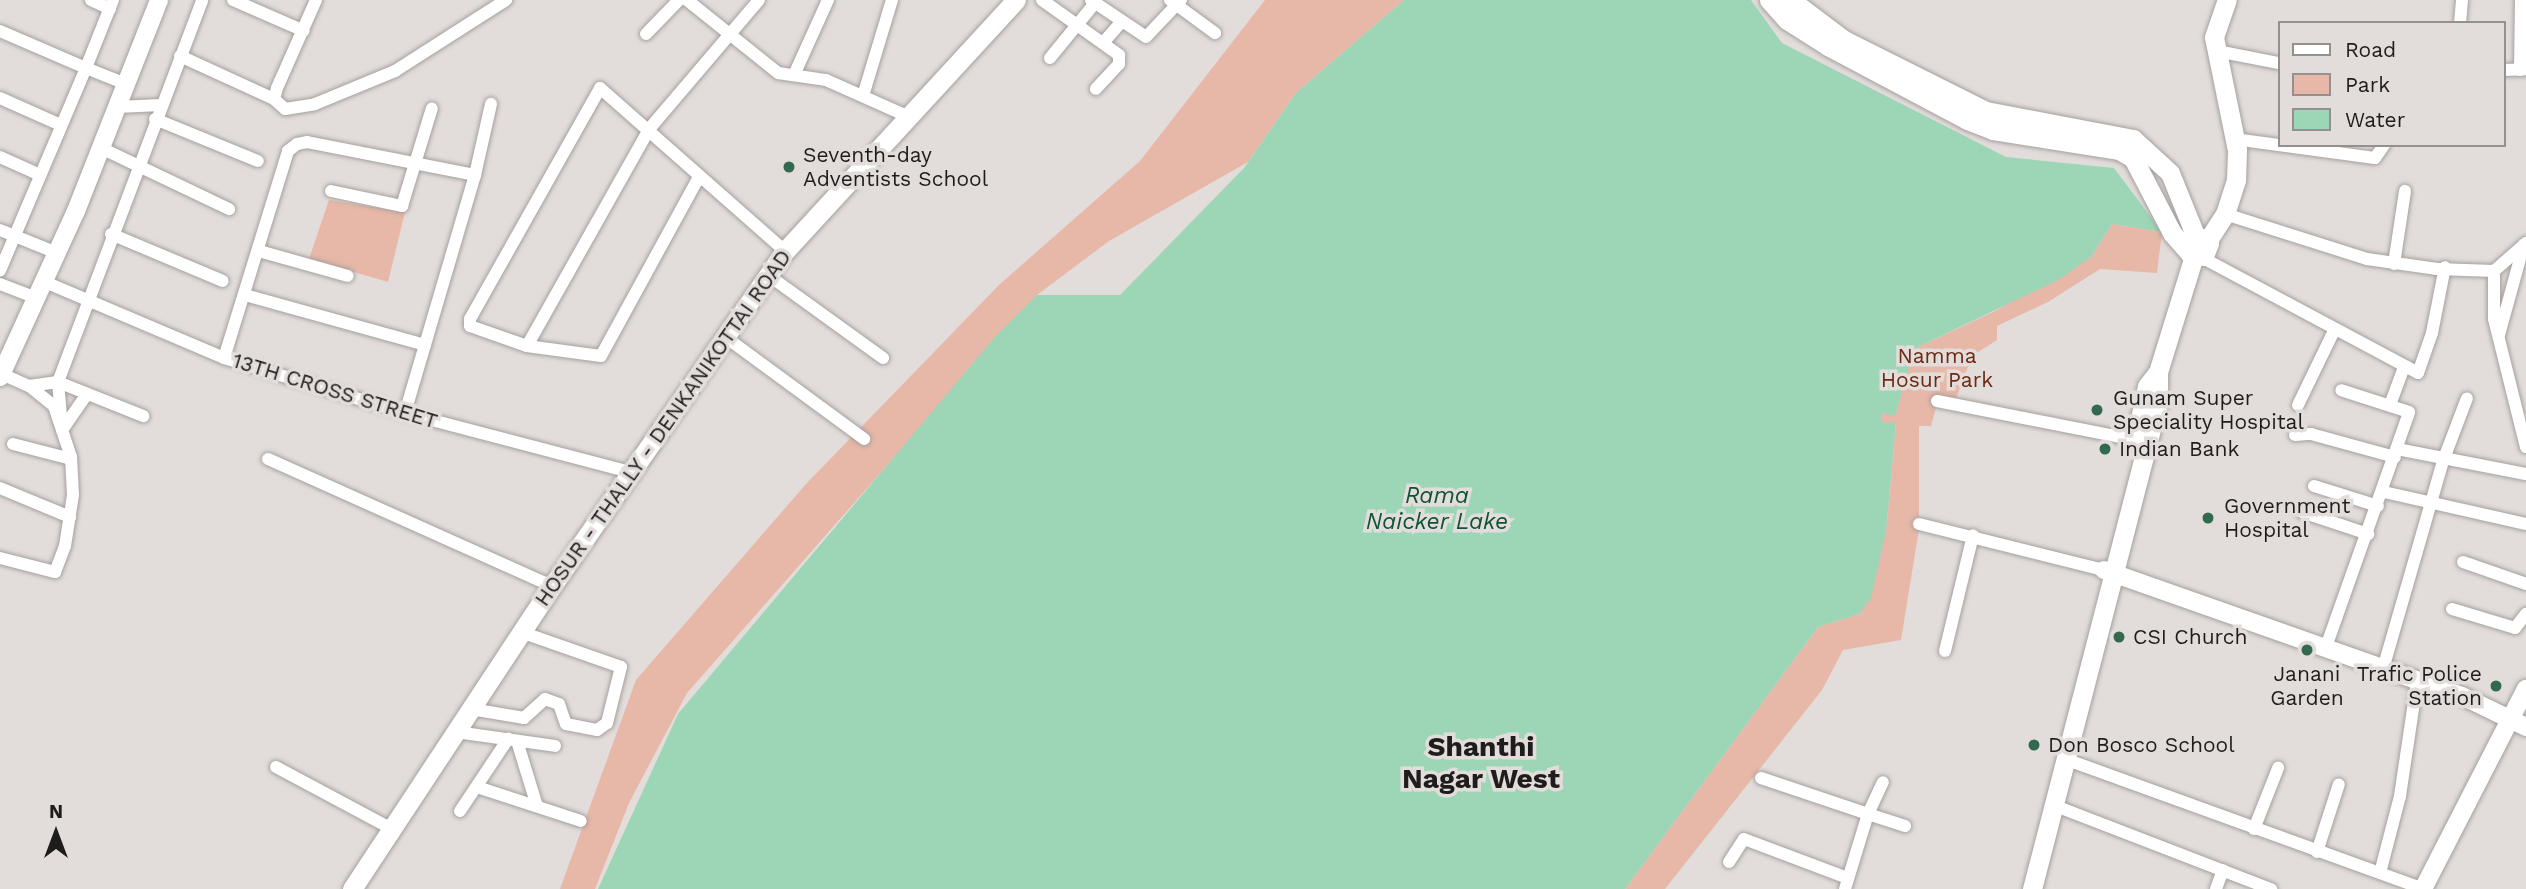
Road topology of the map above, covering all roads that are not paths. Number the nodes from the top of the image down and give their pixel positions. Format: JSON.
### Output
{"nodes":[{"id":1,"x":91,"y":0,"type":"edge"},
{"id":2,"x":159,"y":0,"type":"edge"},
{"id":3,"x":202,"y":0,"type":"edge"},
{"id":4,"x":233,"y":0,"type":"edge"},
{"id":5,"x":316,"y":0,"type":"edge"},
{"id":6,"x":679,"y":0,"type":"edge"},
{"id":7,"x":687,"y":0,"type":"edge"},
{"id":8,"x":759,"y":0,"type":"edge"},
{"id":9,"x":828,"y":0,"type":"edge"},
{"id":10,"x":892,"y":0,"type":"edge"},
{"id":11,"x":1016,"y":0,"type":"edge"},
{"id":12,"x":1042,"y":0,"type":"edge"},
{"id":13,"x":1769,"y":0,"type":"edge"},
{"id":14,"x":1791,"y":0,"type":"edge"},
{"id":15,"x":2227,"y":0,"type":"edge"},
{"id":16,"x":2462,"y":0,"type":"edge"},
{"id":17,"x":2521,"y":0,"type":"edge"},
{"id":18,"x":501,"y":1,"type":"edge"},
{"id":19,"x":1093,"y":1,"type":"edge"},
{"id":20,"x":1176,"y":2,"type":"edge"},
{"id":21,"x":112,"y":4,"type":"edge"},
{"id":22,"x":2460,"y":21,"type":"edge"},
{"id":23,"x":1121,"y":22,"type":"junction"},
{"id":24,"x":1078,"y":26,"type":"junction"},
{"id":25,"x":0,"y":31,"type":"edge"},
{"id":26,"x":304,"y":31,"type":"junction"},
{"id":27,"x":1215,"y":33,"type":"dead end"},
{"id":28,"x":646,"y":34,"type":"dead end"},
{"id":29,"x":732,"y":35,"type":"junction"},
{"id":30,"x":1103,"y":43,"type":"junction"},
{"id":31,"x":2217,"y":51,"type":"junction"},
{"id":32,"x":180,"y":56,"type":"junction"},
{"id":33,"x":1050,"y":58,"type":"dead end"},
{"id":34,"x":2278,"y":62,"type":"edge"},
{"id":35,"x":86,"y":68,"type":"junction"},
{"id":36,"x":2523,"y":69,"type":"edge"},
{"id":37,"x":2505,"y":70,"type":"edge"},
{"id":38,"x":794,"y":75,"type":"junction"},
{"id":39,"x":126,"y":84,"type":"junction"},
{"id":40,"x":1096,"y":89,"type":"dead end"},
{"id":41,"x":863,"y":96,"type":"junction"},
{"id":42,"x":0,"y":98,"type":"edge"},
{"id":43,"x":274,"y":99,"type":"junction"},
{"id":44,"x":491,"y":104,"type":"dead end"},
{"id":45,"x":161,"y":105,"type":"junction"},
{"id":46,"x":117,"y":107,"type":"junction"},
{"id":47,"x":432,"y":108,"type":"dead end"},
{"id":48,"x":909,"y":117,"type":"junction"},
{"id":49,"x":155,"y":119,"type":"junction"},
{"id":50,"x":61,"y":125,"type":"junction"},
{"id":51,"x":650,"y":128,"type":"junction"},
{"id":52,"x":2234,"y":139,"type":"junction"},
{"id":53,"x":2278,"y":145,"type":"edge"},
{"id":54,"x":2293,"y":147,"type":"edge"},
{"id":55,"x":2383,"y":147,"type":"edge"},
{"id":56,"x":100,"y":148,"type":"junction"},
{"id":57,"x":0,"y":157,"type":"edge"},
{"id":58,"x":258,"y":161,"type":"dead end"},
{"id":59,"x":415,"y":163,"type":"junction"},
{"id":60,"x":138,"y":165,"type":"junction"},
{"id":61,"x":40,"y":175,"type":"junction"},
{"id":62,"x":475,"y":175,"type":"junction"},
{"id":63,"x":699,"y":177,"type":"junction"},
{"id":64,"x":331,"y":191,"type":"dead end"},
{"id":65,"x":2405,"y":191,"type":"dead end"},
{"id":66,"x":229,"y":209,"type":"dead end"},
{"id":67,"x":2225,"y":214,"type":"junction"},
{"id":68,"x":0,"y":230,"type":"edge"},
{"id":69,"x":111,"y":234,"type":"junction"},
{"id":70,"x":13,"y":235,"type":"junction"},
{"id":71,"x":2525,"y":243,"type":"edge"},
{"id":72,"x":2196,"y":244,"type":"junction"},
{"id":73,"x":259,"y":251,"type":"junction"},
{"id":74,"x":785,"y":251,"type":"junction"},
{"id":75,"x":57,"y":253,"type":"junction"},
{"id":76,"x":2394,"y":264,"type":"junction"},
{"id":77,"x":2445,"y":267,"type":"junction"},
{"id":78,"x":0,"y":271,"type":"edge"},
{"id":79,"x":2494,"y":271,"type":"junction"},
{"id":80,"x":768,"y":275,"type":"junction"},
{"id":81,"x":348,"y":276,"type":"dead end"},
{"id":82,"x":223,"y":281,"type":"dead end"},
{"id":83,"x":0,"y":284,"type":"edge"},
{"id":84,"x":41,"y":290,"type":"junction"},
{"id":85,"x":245,"y":295,"type":"junction"},
{"id":86,"x":85,"y":300,"type":"junction"},
{"id":87,"x":2333,"y":331,"type":"junction"},
{"id":88,"x":724,"y":336,"type":"junction"},
{"id":89,"x":2498,"y":340,"type":"junction"},
{"id":90,"x":425,"y":345,"type":"junction"},
{"id":91,"x":527,"y":346,"type":"junction"},
{"id":92,"x":224,"y":358,"type":"junction"},
{"id":93,"x":883,"y":358,"type":"dead end"},
{"id":94,"x":2404,"y":367,"type":"junction"},
{"id":95,"x":2158,"y":372,"type":"junction"},
{"id":96,"x":2,"y":376,"type":"edge"},
{"id":97,"x":58,"y":382,"type":"junction"},
{"id":98,"x":29,"y":386,"type":"junction"},
{"id":99,"x":2341,"y":390,"type":"dead end"},
{"id":100,"x":87,"y":394,"type":"junction"},
{"id":101,"x":2466,"y":398,"type":"dead end"},
{"id":102,"x":1937,"y":401,"type":"dead end"},
{"id":103,"x":2298,"y":405,"type":"dead end"},
{"id":104,"x":2390,"y":405,"type":"junction"},
{"id":105,"x":405,"y":414,"type":"junction"},
{"id":106,"x":143,"y":416,"type":"dead end"},
{"id":107,"x":62,"y":430,"type":"junction"},
{"id":108,"x":2295,"y":435,"type":"dead end"},
{"id":109,"x":864,"y":439,"type":"dead end"},
{"id":110,"x":2136,"y":440,"type":"junction"},
{"id":111,"x":13,"y":443,"type":"dead end"},
{"id":112,"x":2526,"y":447,"type":"edge"},
{"id":113,"x":69,"y":453,"type":"junction"},
{"id":114,"x":2396,"y":453,"type":"junction"},
{"id":115,"x":268,"y":459,"type":"dead end"},
{"id":116,"x":2443,"y":461,"type":"junction"},
{"id":117,"x":634,"y":473,"type":"junction"},
{"id":118,"x":2526,"y":474,"type":"edge"},
{"id":119,"x":2314,"y":486,"type":"dead end"},
{"id":120,"x":0,"y":488,"type":"edge"},
{"id":121,"x":2384,"y":492,"type":"junction"},
{"id":122,"x":2430,"y":504,"type":"junction"},
{"id":123,"x":2378,"y":506,"type":"junction"},
{"id":124,"x":2302,"y":512,"type":"dead end"},
{"id":125,"x":70,"y":517,"type":"junction"},
{"id":126,"x":1919,"y":524,"type":"dead end"},
{"id":127,"x":2526,"y":524,"type":"edge"},
{"id":128,"x":2368,"y":534,"type":"junction"},
{"id":129,"x":1973,"y":535,"type":"junction"},
{"id":130,"x":0,"y":558,"type":"edge"},
{"id":131,"x":2463,"y":562,"type":"dead end"},
{"id":132,"x":2115,"y":572,"type":"junction"},
{"id":133,"x":2526,"y":584,"type":"edge"},
{"id":134,"x":552,"y":586,"type":"junction"},
{"id":135,"x":2452,"y":609,"type":"dead end"},
{"id":136,"x":2526,"y":614,"type":"edge"},
{"id":137,"x":521,"y":632,"type":"junction"},
{"id":138,"x":2327,"y":644,"type":"junction"},
{"id":139,"x":1945,"y":651,"type":"dead end"},
{"id":140,"x":2385,"y":662,"type":"junction"},
{"id":141,"x":2417,"y":682,"type":"junction"},
{"id":142,"x":2526,"y":689,"type":"edge"},
{"id":143,"x":2462,"y":696,"type":"junction"},
{"id":144,"x":471,"y":709,"type":"junction"},
{"id":145,"x":2519,"y":720,"type":"edge"},
{"id":146,"x":456,"y":732,"type":"junction"},
{"id":147,"x":513,"y":740,"type":"junction"},
{"id":148,"x":555,"y":746,"type":"dead end"},
{"id":149,"x":2066,"y":752,"type":"junction"},
{"id":150,"x":276,"y":767,"type":"dead end"},
{"id":151,"x":2278,"y":768,"type":"dead end"},
{"id":152,"x":1761,"y":778,"type":"dead end"},
{"id":153,"x":1883,"y":782,"type":"dead end"},
{"id":154,"x":2339,"y":784,"type":"dead end"},
{"id":155,"x":477,"y":787,"type":"junction"},
{"id":156,"x":2053,"y":805,"type":"junction"},
{"id":157,"x":537,"y":806,"type":"junction"},
{"id":158,"x":460,"y":811,"type":"dead end"},
{"id":159,"x":1868,"y":814,"type":"junction"},
{"id":160,"x":581,"y":821,"type":"dead end"},
{"id":161,"x":1905,"y":826,"type":"dead end"},
{"id":162,"x":392,"y":829,"type":"junction"},
{"id":163,"x":2254,"y":829,"type":"junction"},
{"id":164,"x":2317,"y":852,"type":"junction"},
{"id":165,"x":1729,"y":862,"type":"dead end"},
{"id":166,"x":2223,"y":870,"type":"junction"},
{"id":167,"x":2380,"y":873,"type":"junction"},
{"id":168,"x":1846,"y":884,"type":"edge"},
{"id":169,"x":2265,"y":888,"type":"edge"},
{"id":170,"x":352,"y":889,"type":"edge"},
{"id":171,"x":2032,"y":889,"type":"edge"},
{"id":172,"x":2216,"y":889,"type":"edge"},
{"id":173,"x":2423,"y":889,"type":"edge"}],
"edges":[{"from":1,"to":21,"type":"street"},
{"from":2,"to":39,"type":"main road"},
{"from":3,"to":32,"type":"street"},
{"from":4,"to":26,"type":"street"},
{"from":5,"to":26,"type":"street"},
{"from":6,"to":28,"type":"street"},
{"from":7,"to":29,"type":"street"},
{"from":8,"to":29,"type":"street"},
{"from":9,"to":38,"type":"street"},
{"from":10,"to":41,"type":"street"},
{"from":11,"to":48,"type":"main road","name":"HOSUR - THALLY - DENKANIKOTTAI ROAD"},
{"from":12,"to":24,"type":"street"},
{"from":13,"to":72,"type":"main road"},
{"from":14,"to":72,"type":"main road"},
{"from":15,"to":31,"type":"main road"},
{"from":16,"to":22,"type":"street"},
{"from":17,"to":36,"type":"street"},
{"from":18,"to":43,"type":"street"},
{"from":19,"to":23,"type":"street"},
{"from":19,"to":24,"type":"street"},
{"from":20,"to":23,"type":"street"},
{"from":20,"to":27,"type":"street"},
{"from":21,"to":35,"type":"street"},
{"from":23,"to":30,"type":"street"},
{"from":24,"to":30,"type":"street"},
{"from":24,"to":33,"type":"street"},
{"from":25,"to":35,"type":"street"},
{"from":26,"to":43,"type":"street"},
{"from":29,"to":38,"type":"street"},
{"from":29,"to":51,"type":"street"},
{"from":30,"to":40,"type":"street"},
{"from":31,"to":34,"type":"street"},
{"from":31,"to":52,"type":"main road"},
{"from":32,"to":43,"type":"street"},
{"from":32,"to":45,"type":"street"},
{"from":35,"to":39,"type":"street"},
{"from":35,"to":50,"type":"street"},
{"from":36,"to":37,"type":"street"},
{"from":38,"to":41,"type":"street"},
{"from":39,"to":46,"type":"main road"},
{"from":41,"to":48,"type":"street"},
{"from":42,"to":50,"type":"street"},
{"from":44,"to":62,"type":"street"},
{"from":45,"to":46,"type":"street"},
{"from":45,"to":49,"type":"street"},
{"from":46,"to":56,"type":"main road"},
{"from":47,"to":59,"type":"street"},
{"from":48,"to":74,"type":"main road","name":"HOSUR - THALLY - DENKANIKOTTAI ROAD"},
{"from":49,"to":58,"type":"street"},
{"from":49,"to":60,"type":"street"},
{"from":50,"to":61,"type":"street"},
{"from":51,"to":63,"type":"street"},
{"from":51,"to":91,"type":"street"},
{"from":51,"to":91,"type":"street"},
{"from":52,"to":53,"type":"street"},
{"from":52,"to":67,"type":"main road"},
{"from":54,"to":55,"type":"street"},
{"from":56,"to":60,"type":"street"},
{"from":56,"to":75,"type":"main road"},
{"from":57,"to":61,"type":"street"},
{"from":59,"to":62,"type":"street"},
{"from":59,"to":64,"type":"street"},
{"from":59,"to":73,"type":"street"},
{"from":60,"to":66,"type":"street"},
{"from":60,"to":69,"type":"street"},
{"from":61,"to":70,"type":"street"},
{"from":62,"to":90,"type":"street"},
{"from":63,"to":74,"type":"street"},
{"from":63,"to":91,"type":"street"},
{"from":65,"to":76,"type":"street"},
{"from":67,"to":72,"type":"main road"},
{"from":67,"to":76,"type":"street"},
{"from":68,"to":70,"type":"street"},
{"from":69,"to":82,"type":"street"},
{"from":69,"to":86,"type":"street"},
{"from":70,"to":75,"type":"street"},
{"from":70,"to":78,"type":"street"},
{"from":71,"to":79,"type":"street"},
{"from":71,"to":89,"type":"street"},
{"from":72,"to":87,"type":"street"},
{"from":72,"to":95,"type":"main road"},
{"from":73,"to":81,"type":"street"},
{"from":73,"to":85,"type":"street"},
{"from":74,"to":80,"type":"main road","name":"HOSUR - THALLY - DENKANIKOTTAI ROAD"},
{"from":75,"to":84,"type":"main road"},
{"from":76,"to":77,"type":"street"},
{"from":77,"to":79,"type":"street"},
{"from":77,"to":94,"type":"street"},
{"from":79,"to":89,"type":"street"},
{"from":80,"to":88,"type":"main road","name":"HOSUR - THALLY - DENKANIKOTTAI ROAD"},
{"from":80,"to":93,"type":"street"},
{"from":83,"to":84,"type":"street","name":"13TH CROSS STREET"},
{"from":84,"to":86,"type":"street","name":"13TH CROSS STREET"},
{"from":84,"to":96,"type":"main road"},
{"from":85,"to":90,"type":"street"},
{"from":85,"to":92,"type":"street"},
{"from":86,"to":92,"type":"street","name":"13TH CROSS STREET"},
{"from":86,"to":97,"type":"street"},
{"from":87,"to":94,"type":"street"},
{"from":87,"to":103,"type":"street"},
{"from":88,"to":109,"type":"street"},
{"from":88,"to":117,"type":"main road","name":"HOSUR - THALLY - DENKANIKOTTAI ROAD"},
{"from":89,"to":112,"type":"street"},
{"from":90,"to":105,"type":"street"},
{"from":92,"to":105,"type":"street","name":"13TH CROSS STREET"},
{"from":94,"to":104,"type":"street"},
{"from":95,"to":110,"type":"main road"},
{"from":95,"to":132,"type":"main road"},
{"from":96,"to":98,"type":"street"},
{"from":97,"to":98,"type":"street"},
{"from":97,"to":100,"type":"street"},
{"from":97,"to":107,"type":"street"},
{"from":98,"to":107,"type":"street"},
{"from":99,"to":104,"type":"street"},
{"from":100,"to":106,"type":"street"},
{"from":100,"to":107,"type":"street"},
{"from":101,"to":116,"type":"street"},
{"from":102,"to":110,"type":"street"},
{"from":104,"to":114,"type":"street"},
{"from":105,"to":117,"type":"street","name":"13TH CROSS STREET"},
{"from":107,"to":113,"type":"street"},
{"from":108,"to":114,"type":"street"},
{"from":110,"to":132,"type":"main road"},
{"from":111,"to":113,"type":"street"},
{"from":113,"to":125,"type":"street"},
{"from":114,"to":116,"type":"street"},
{"from":114,"to":121,"type":"street"},
{"from":115,"to":134,"type":"street"},
{"from":116,"to":118,"type":"street"},
{"from":116,"to":122,"type":"street"},
{"from":117,"to":134,"type":"main road","name":"HOSUR - THALLY - DENKANIKOTTAI ROAD"},
{"from":119,"to":123,"type":"street"},
{"from":120,"to":125,"type":"street"},
{"from":121,"to":122,"type":"street"},
{"from":121,"to":123,"type":"street"},
{"from":122,"to":127,"type":"street"},
{"from":122,"to":140,"type":"street"},
{"from":123,"to":128,"type":"street"},
{"from":124,"to":128,"type":"street"},
{"from":125,"to":130,"type":"street"},
{"from":126,"to":129,"type":"street"},
{"from":128,"to":138,"type":"street"},
{"from":129,"to":132,"type":"street"},
{"from":129,"to":139,"type":"street"},
{"from":131,"to":133,"type":"street"},
{"from":132,"to":138,"type":"main road"},
{"from":132,"to":149,"type":"main road"},
{"from":134,"to":137,"type":"main road","name":"HOSUR - THALLY - DENKANIKOTTAI ROAD"},
{"from":135,"to":136,"type":"street"},
{"from":137,"to":144,"type":"main road","name":"HOSUR - THALLY - DENKANIKOTTAI ROAD"},
{"from":137,"to":144,"type":"street"},
{"from":138,"to":140,"type":"main road"},
{"from":138,"to":141,"type":"main road"},
{"from":140,"to":143,"type":"main road"},
{"from":141,"to":143,"type":"main road"},
{"from":141,"to":167,"type":"street"},
{"from":142,"to":145,"type":"main road"},
{"from":143,"to":145,"type":"main road"},
{"from":144,"to":146,"type":"main road","name":"HOSUR - THALLY - DENKANIKOTTAI ROAD"},
{"from":145,"to":173,"type":"main road"},
{"from":146,"to":147,"type":"street"},
{"from":146,"to":162,"type":"main road","name":"HOSUR - THALLY - DENKANIKOTTAI ROAD"},
{"from":147,"to":148,"type":"street"},
{"from":147,"to":155,"type":"street"},
{"from":147,"to":157,"type":"street"},
{"from":149,"to":156,"type":"main road"},
{"from":149,"to":163,"type":"street"},
{"from":150,"to":162,"type":"street"},
{"from":151,"to":163,"type":"street"},
{"from":152,"to":159,"type":"street"},
{"from":153,"to":159,"type":"street"},
{"from":154,"to":164,"type":"street"},
{"from":155,"to":157,"type":"street"},
{"from":155,"to":158,"type":"street"},
{"from":156,"to":166,"type":"street"},
{"from":156,"to":171,"type":"main road"},
{"from":157,"to":160,"type":"street"},
{"from":159,"to":161,"type":"street"},
{"from":159,"to":168,"type":"street"},
{"from":162,"to":170,"type":"main road","name":"HOSUR - THALLY - DENKANIKOTTAI ROAD"},
{"from":163,"to":164,"type":"street"},
{"from":164,"to":167,"type":"street"},
{"from":165,"to":168,"type":"street"},
{"from":166,"to":169,"type":"street"},
{"from":166,"to":172,"type":"street"},
{"from":167,"to":173,"type":"street"}]}
